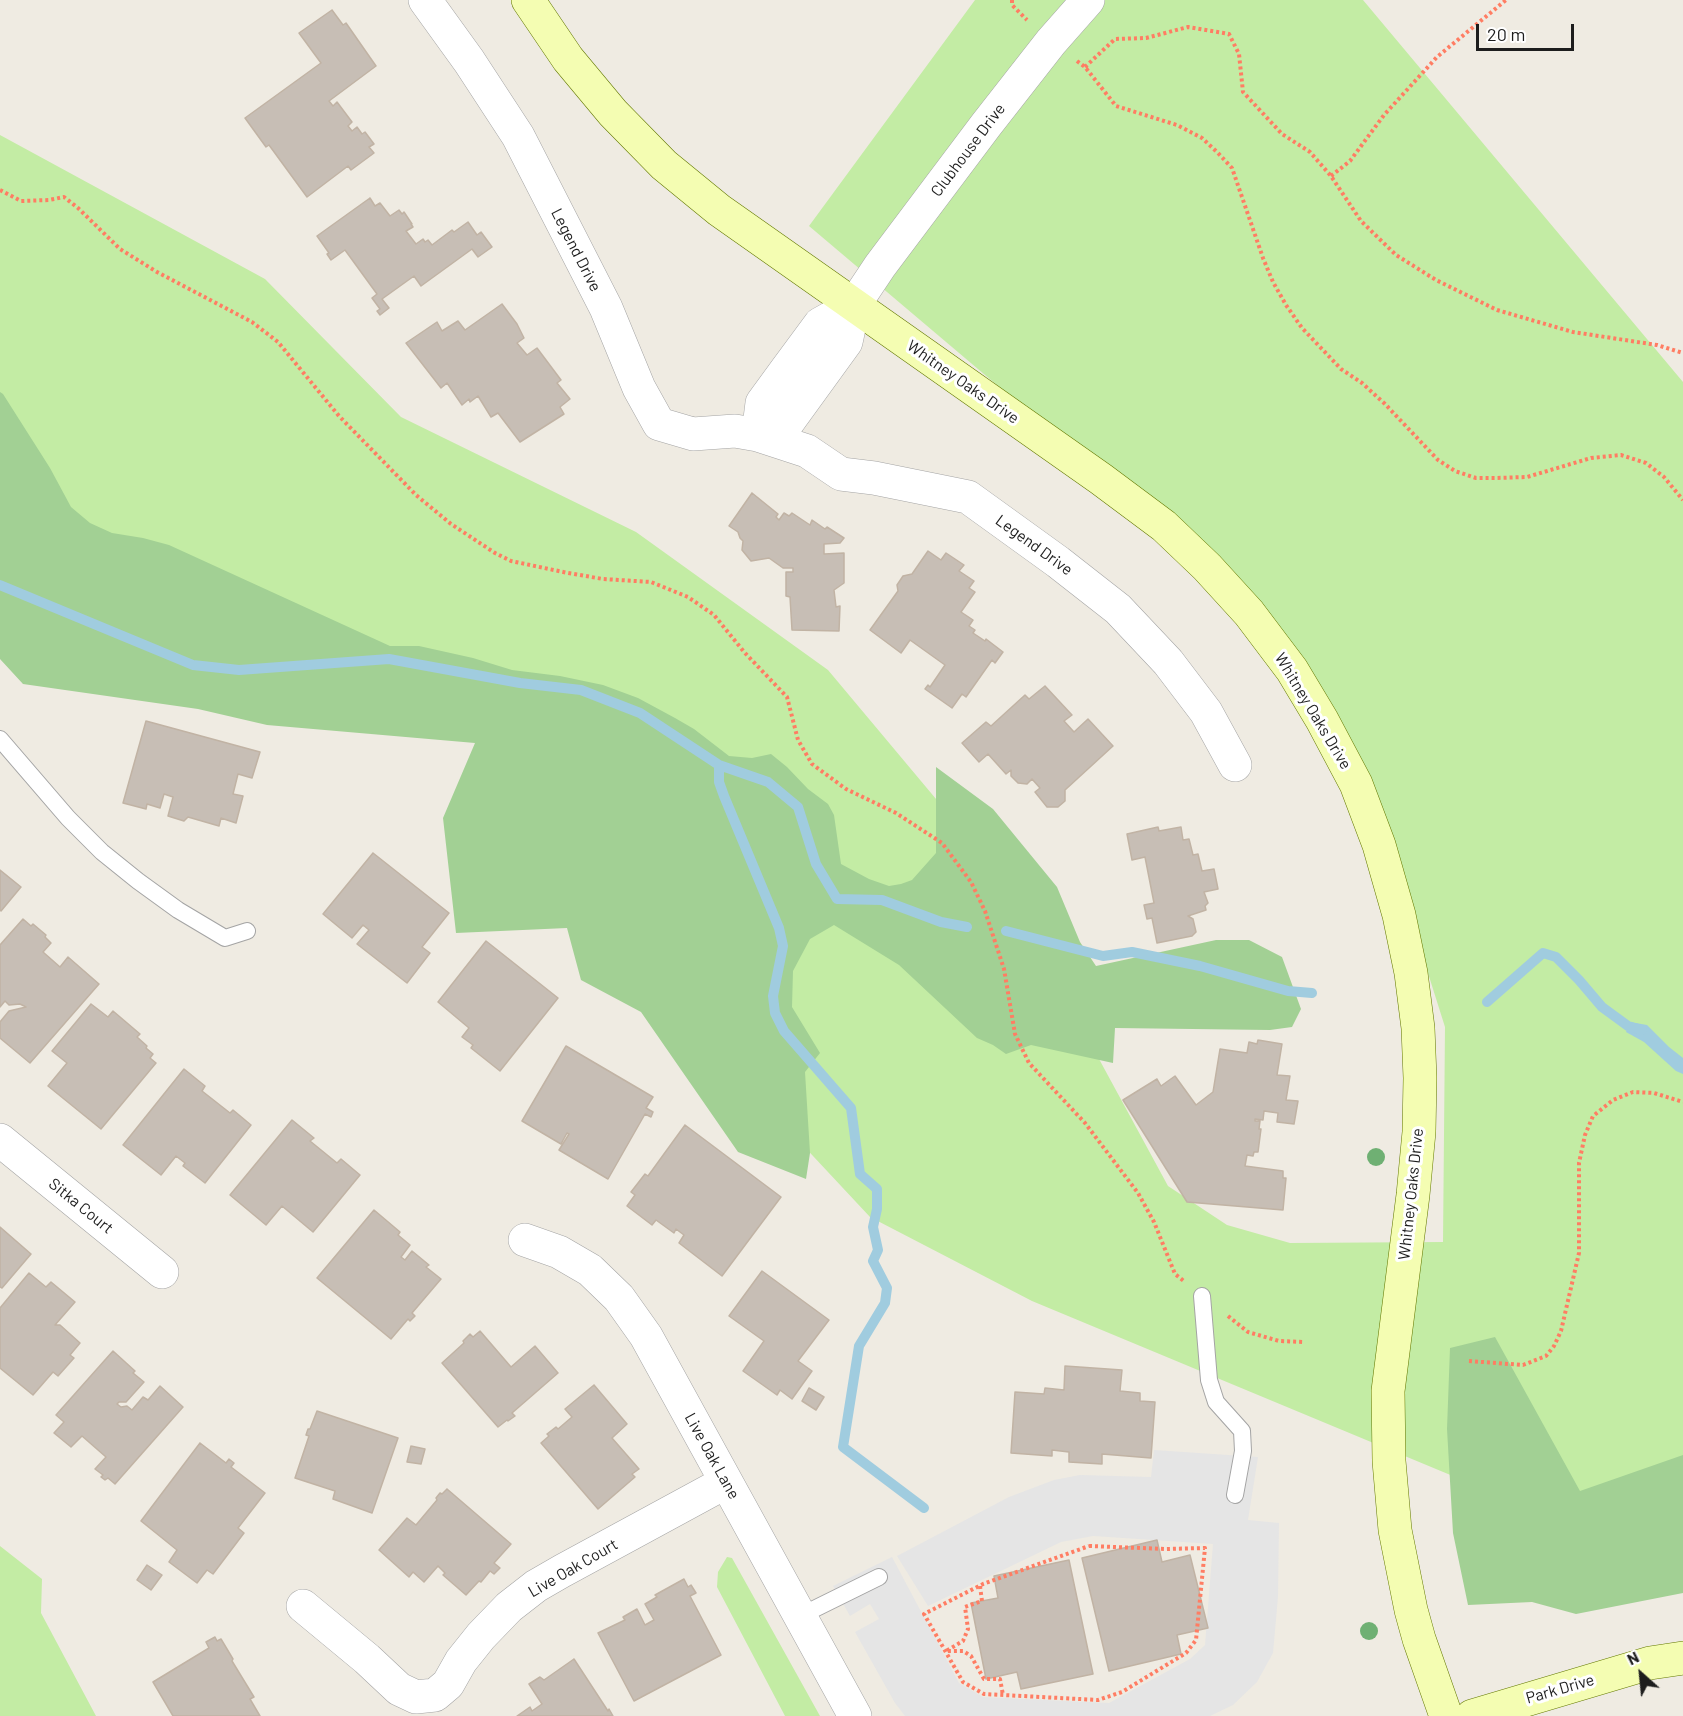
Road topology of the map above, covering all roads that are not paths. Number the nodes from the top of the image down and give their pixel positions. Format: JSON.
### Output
{"nodes":[{"id":1,"x":425,"y":0,"type":"edge"},
{"id":2,"x":528,"y":0,"type":"edge"},
{"id":3,"x":1088,"y":0,"type":"edge"},
{"id":4,"x":854,"y":305,"type":"junction"},
{"id":5,"x":786,"y":370,"type":"junction"},
{"id":6,"x":812,"y":389,"type":"junction"},
{"id":7,"x":759,"y":435,"type":"junction"},
{"id":8,"x":0,"y":740,"type":"edge"},
{"id":9,"x":1235,"y":765,"type":"dead end"},
{"id":10,"x":247,"y":931,"type":"dead end"},
{"id":11,"x":0,"y":1140,"type":"edge"},
{"id":12,"x":525,"y":1240,"type":"dead end"},
{"id":13,"x":162,"y":1272,"type":"dead end"},
{"id":14,"x":1202,"y":1296,"type":"road end"},
{"id":15,"x":726,"y":1482,"type":"junction"},
{"id":16,"x":1235,"y":1495,"type":"dead end"},
{"id":17,"x":879,"y":1577,"type":"dead end"},
{"id":18,"x":303,"y":1606,"type":"dead end"},
{"id":19,"x":800,"y":1616,"type":"junction"},
{"id":20,"x":1683,"y":1658,"type":"edge"},
{"id":21,"x":855,"y":1716,"type":"edge"},
{"id":22,"x":1446,"y":1716,"type":"edge"},
{"id":23,"x":1472,"y":1716,"type":"edge"}],
"edges":[{"from":1,"to":7,"type":"street","name":"Legend Drive"},
{"from":2,"to":4,"type":"street","name":"Whitney Oaks Drive"},
{"from":3,"to":4,"type":"street","name":"Clubhouse Drive"},
{"from":4,"to":5,"type":"street"},
{"from":4,"to":6,"type":"street"},
{"from":4,"to":22,"type":"street","name":"Whitney Oaks Drive"},
{"from":5,"to":6,"type":"street"},
{"from":5,"to":7,"type":"street"},
{"from":6,"to":7,"type":"street"},
{"from":7,"to":9,"type":"street","name":"Legend Drive"},
{"from":8,"to":10,"type":"lane"},
{"from":11,"to":13,"type":"street","name":"Sitka Court"},
{"from":12,"to":15,"type":"street","name":"Live Oak Lane"},
{"from":14,"to":16,"type":"lane"},
{"from":15,"to":18,"type":"street","name":"Live Oak Court"},
{"from":15,"to":19,"type":"street","name":"Live Oak Lane"},
{"from":17,"to":19,"type":"lane"},
{"from":19,"to":21,"type":"street","name":"Live Oak Lane"},
{"from":20,"to":23,"type":"street","name":"Park Drive"}]}
